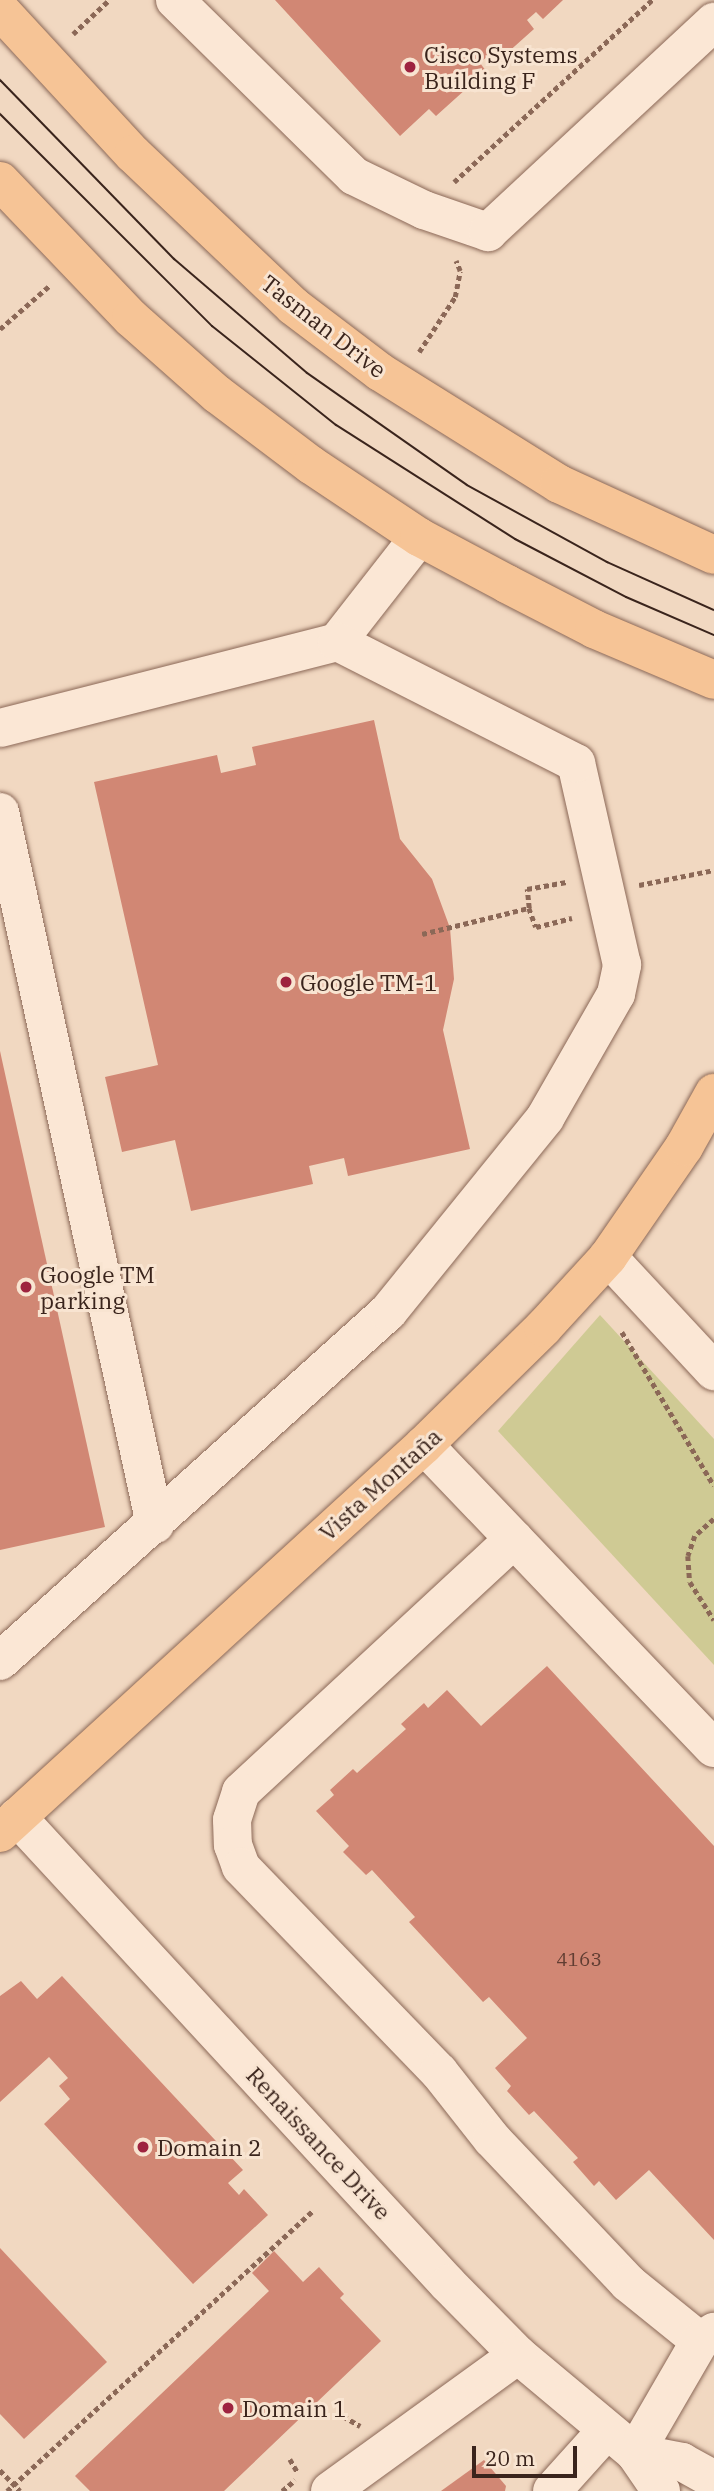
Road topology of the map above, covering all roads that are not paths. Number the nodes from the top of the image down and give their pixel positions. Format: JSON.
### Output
{"nodes":[{"id":1,"x":175,"y":0,"type":"edge"},
{"id":2,"x":0,"y":10,"type":"edge"},
{"id":3,"x":714,"y":22,"type":"edge"},
{"id":4,"x":0,"y":181,"type":"edge"},
{"id":5,"x":419,"y":537,"type":"junction"},
{"id":6,"x":714,"y":555,"type":"edge"},
{"id":7,"x":337,"y":642,"type":"junction"},
{"id":8,"x":714,"y":680,"type":"edge"},
{"id":9,"x":0,"y":728,"type":"edge"},
{"id":10,"x":0,"y":812,"type":"edge"},
{"id":11,"x":4,"y":849,"type":"edge"},
{"id":12,"x":12,"y":927,"type":"edge"},
{"id":13,"x":714,"y":1093,"type":"edge"},
{"id":14,"x":608,"y":1257,"type":"junction"},
{"id":15,"x":714,"y":1371,"type":"edge"},
{"id":16,"x":424,"y":1445,"type":"junction"},
{"id":17,"x":155,"y":1524,"type":"junction"},
{"id":18,"x":514,"y":1539,"type":"junction"},
{"id":19,"x":0,"y":1661,"type":"edge"},
{"id":20,"x":714,"y":1748,"type":"edge"},
{"id":21,"x":9,"y":1825,"type":"edge"},
{"id":22,"x":707,"y":2336,"type":"edge"},
{"id":23,"x":518,"y":2355,"type":"junction"},
{"id":24,"x":620,"y":2442,"type":"junction"},
{"id":25,"x":714,"y":2480,"type":"edge"},
{"id":26,"x":330,"y":2491,"type":"edge"},
{"id":27,"x":552,"y":2491,"type":"edge"},
{"id":28,"x":661,"y":2491,"type":"edge"}],
"edges":[{"from":1,"to":3,"type":"street"},
{"from":2,"to":6,"type":"main road","name":"Tasman Drive"},
{"from":4,"to":5,"type":"main road"},
{"from":5,"to":7,"type":"street"},
{"from":5,"to":8,"type":"main road"},
{"from":7,"to":9,"type":"street"},
{"from":7,"to":17,"type":"street"},
{"from":10,"to":11,"type":"street"},
{"from":11,"to":12,"type":"street"},
{"from":12,"to":17,"type":"street"},
{"from":13,"to":14,"type":"main road","name":"Vista Montaña"},
{"from":14,"to":15,"type":"street"},
{"from":14,"to":16,"type":"main road","name":"Vista Montaña"},
{"from":16,"to":18,"type":"street"},
{"from":16,"to":21,"type":"main road","name":"Vista Montaña"},
{"from":17,"to":19,"type":"street"},
{"from":18,"to":20,"type":"street"},
{"from":18,"to":22,"type":"street"},
{"from":21,"to":23,"type":"street","name":"Renaissance Drive"},
{"from":22,"to":24,"type":"street"},
{"from":23,"to":24,"type":"street","name":"Renaissance Drive"},
{"from":23,"to":26,"type":"street"},
{"from":24,"to":25,"type":"street","name":"Renaissance Drive"},
{"from":24,"to":27,"type":"street"},
{"from":24,"to":28,"type":"street","name":"Renaissance Drive"}]}
